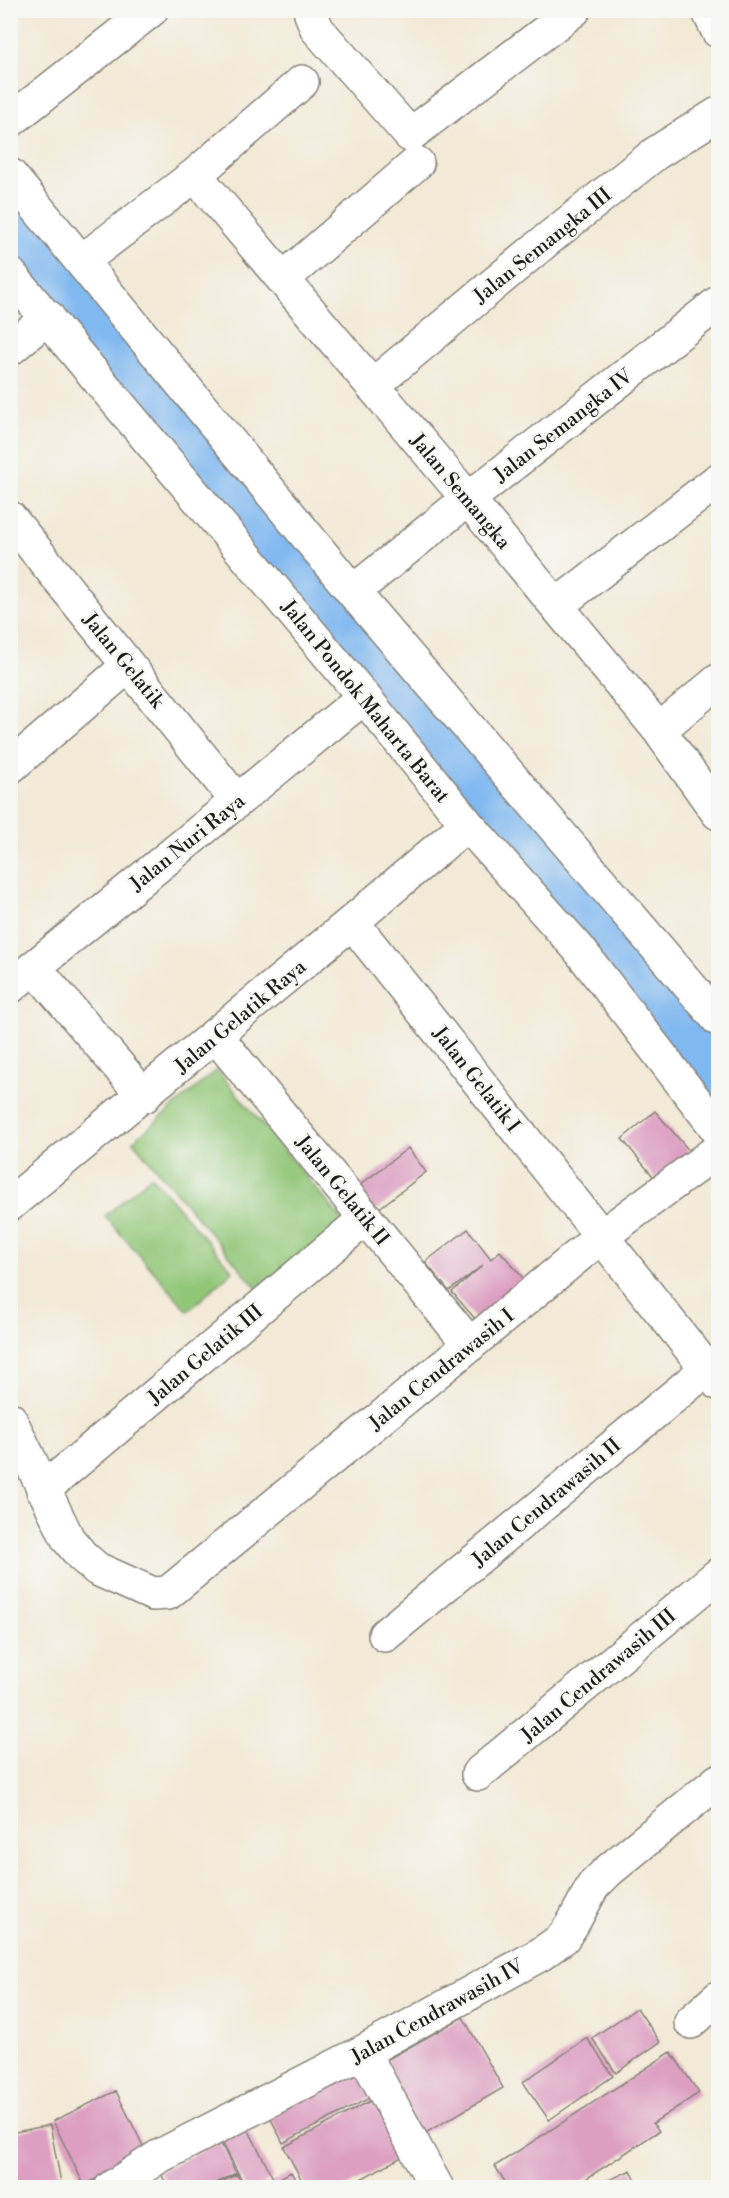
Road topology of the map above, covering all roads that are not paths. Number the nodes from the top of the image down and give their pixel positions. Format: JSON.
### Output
{"nodes":[{"id":1,"x":151,"y":10,"type":"edge"},
{"id":2,"x":314,"y":10,"type":"edge"},
{"id":3,"x":574,"y":10,"type":"edge"},
{"id":4,"x":708,"y":10,"type":"edge"},
{"id":5,"x":718,"y":31,"type":"edge"},
{"id":6,"x":302,"y":82,"type":"dead end"},
{"id":7,"x":718,"y":114,"type":"edge"},
{"id":8,"x":10,"y":121,"type":"edge"},
{"id":9,"x":417,"y":163,"type":"dead end"},
{"id":10,"x":10,"y":175,"type":"edge"},
{"id":11,"x":195,"y":175,"type":"junction"},
{"id":12,"x":82,"y":261,"type":"junction"},
{"id":13,"x":10,"y":274,"type":"edge"},
{"id":14,"x":283,"y":279,"type":"junction"},
{"id":15,"x":718,"y":303,"type":"edge"},
{"id":16,"x":48,"y":317,"type":"junction"},
{"id":17,"x":10,"y":349,"type":"edge"},
{"id":18,"x":372,"y":386,"type":"junction"},
{"id":19,"x":718,"y":480,"type":"edge"},
{"id":20,"x":468,"y":499,"type":"junction"},
{"id":21,"x":10,"y":518,"type":"edge"},
{"id":22,"x":21,"y":554,"type":"edge"},
{"id":23,"x":353,"y":592,"type":"junction"},
{"id":24,"x":556,"y":606,"type":"junction"},
{"id":25,"x":128,"y":666,"type":"junction"},
{"id":26,"x":718,"y":681,"type":"edge"},
{"id":27,"x":364,"y":697,"type":"junction"},
{"id":28,"x":659,"y":730,"type":"junction"},
{"id":29,"x":10,"y":766,"type":"edge"},
{"id":30,"x":237,"y":801,"type":"junction"},
{"id":31,"x":718,"y":813,"type":"edge"},
{"id":32,"x":467,"y":824,"type":"junction"},
{"id":33,"x":352,"y":922,"type":"junction"},
{"id":34,"x":22,"y":977,"type":"edge"},
{"id":35,"x":718,"y":1019,"type":"edge"},
{"id":36,"x":216,"y":1036,"type":"junction"},
{"id":37,"x":144,"y":1096,"type":"junction"},
{"id":38,"x":718,"y":1130,"type":"edge"},
{"id":39,"x":718,"y":1150,"type":"edge"},
{"id":40,"x":10,"y":1204,"type":"edge"},
{"id":41,"x":366,"y":1218,"type":"junction"},
{"id":42,"x":602,"y":1236,"type":"junction"},
{"id":43,"x":470,"y":1345,"type":"junction"},
{"id":44,"x":713,"y":1376,"type":"edge"},
{"id":45,"x":10,"y":1419,"type":"edge"},
{"id":46,"x":43,"y":1490,"type":"junction"},
{"id":47,"x":718,"y":1575,"type":"edge"},
{"id":48,"x":385,"y":1635,"type":"dead end"},
{"id":49,"x":478,"y":1774,"type":"dead end"},
{"id":50,"x":718,"y":1781,"type":"edge"},
{"id":51,"x":718,"y":1998,"type":"edge"},
{"id":52,"x":691,"y":2022,"type":"dead end"},
{"id":53,"x":363,"y":2052,"type":"junction"},
{"id":54,"x":111,"y":2187,"type":"edge"},
{"id":55,"x":437,"y":2187,"type":"edge"}],
"edges":[{"from":1,"to":8,"type":"street"},
{"from":2,"to":3,"type":"street"},
{"from":4,"to":5,"type":"street"},
{"from":6,"to":11,"type":"street"},
{"from":7,"to":18,"type":"street","name":"Jalan Semangka III"},
{"from":9,"to":14,"type":"street"},
{"from":10,"to":12,"type":"street"},
{"from":11,"to":12,"type":"street"},
{"from":11,"to":14,"type":"street","name":"Jalan Semangka"},
{"from":12,"to":23,"type":"street"},
{"from":13,"to":16,"type":"street","name":"Jalan Pondok Maharta Barat"},
{"from":14,"to":18,"type":"street","name":"Jalan Semangka"},
{"from":15,"to":20,"type":"street","name":"Jalan Semangka IV"},
{"from":16,"to":17,"type":"street"},
{"from":16,"to":27,"type":"street","name":"Jalan Pondok Maharta Barat"},
{"from":18,"to":20,"type":"street","name":"Jalan Semangka"},
{"from":19,"to":24,"type":"street"},
{"from":20,"to":23,"type":"street","name":"Jalan Semangka IV"},
{"from":20,"to":24,"type":"street","name":"Jalan Semangka"},
{"from":21,"to":22,"type":"street","name":"Jalan Gelatik"},
{"from":22,"to":25,"type":"street","name":"Jalan Gelatik"},
{"from":23,"to":35,"type":"street"},
{"from":24,"to":28,"type":"street","name":"Jalan Semangka"},
{"from":25,"to":29,"type":"street"},
{"from":25,"to":30,"type":"street","name":"Jalan Gelatik"},
{"from":26,"to":28,"type":"street"},
{"from":27,"to":30,"type":"street","name":"Jalan Nuri Raya"},
{"from":27,"to":32,"type":"street","name":"Jalan Pondok Maharta Barat"},
{"from":28,"to":31,"type":"street","name":"Jalan Semangka"},
{"from":30,"to":34,"type":"street","name":"Jalan Nuri Raya"},
{"from":32,"to":33,"type":"street","name":"Jalan Gelatik Raya"},
{"from":32,"to":38,"type":"street","name":"Jalan Pondok Maharta Barat"},
{"from":33,"to":36,"type":"street","name":"Jalan Gelatik Raya"},
{"from":33,"to":42,"type":"street","name":"Jalan Gelatik I"},
{"from":34,"to":37,"type":"street"},
{"from":36,"to":37,"type":"street","name":"Jalan Gelatik Raya"},
{"from":36,"to":41,"type":"street","name":"Jalan Gelatik II"},
{"from":37,"to":40,"type":"street","name":"Jalan Gelatik Raya"},
{"from":39,"to":42,"type":"street","name":"Jalan Cendrawasih I"},
{"from":41,"to":43,"type":"street","name":"Jalan Gelatik II"},
{"from":41,"to":46,"type":"street","name":"Jalan Gelatik III"},
{"from":42,"to":43,"type":"street","name":"Jalan Cendrawasih I"},
{"from":42,"to":44,"type":"street","name":"Jalan Gelatik I"},
{"from":43,"to":46,"type":"street","name":"Jalan Cendrawasih I"},
{"from":44,"to":48,"type":"street","name":"Jalan Cendrawasih II"},
{"from":45,"to":46,"type":"street"},
{"from":47,"to":49,"type":"street","name":"Jalan Cendrawasih III"},
{"from":50,"to":53,"type":"street","name":"Jalan Cendrawasih IV"},
{"from":51,"to":52,"type":"street"},
{"from":53,"to":54,"type":"street","name":"Jalan Cendrawasih IV"},
{"from":53,"to":55,"type":"street"}]}
